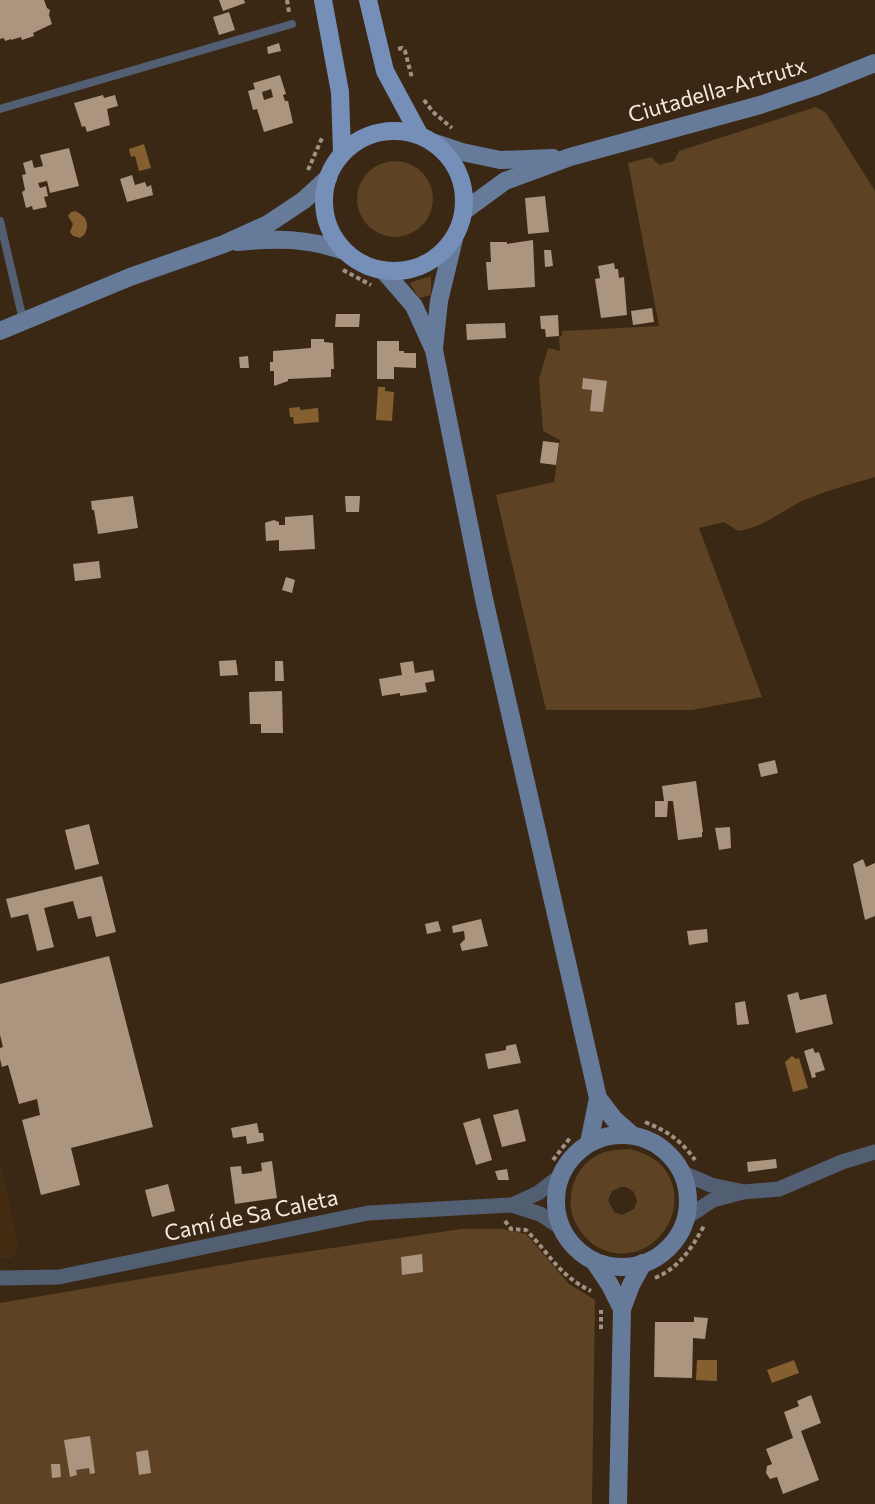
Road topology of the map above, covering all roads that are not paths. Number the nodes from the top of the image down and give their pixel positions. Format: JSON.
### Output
{"nodes":[{"id":1,"x":323,"y":0,"type":"edge"},
{"id":2,"x":368,"y":0,"type":"edge"},
{"id":3,"x":292,"y":24,"type":"dead end"},
{"id":4,"x":875,"y":63,"type":"edge"},
{"id":5,"x":0,"y":109,"type":"edge"},
{"id":6,"x":427,"y":139,"type":"junction"},
{"id":7,"x":342,"y":153,"type":"junction"},
{"id":8,"x":570,"y":157,"type":"junction"},
{"id":9,"x":328,"y":178,"type":"junction"},
{"id":10,"x":464,"y":212,"type":"junction"},
{"id":11,"x":0,"y":222,"type":"edge"},
{"id":12,"x":454,"y":238,"type":"junction"},
{"id":13,"x":224,"y":244,"type":"junction"},
{"id":14,"x":341,"y":258,"type":"junction"},
{"id":15,"x":383,"y":270,"type":"junction"},
{"id":16,"x":23,"y":321,"type":"junction"},
{"id":17,"x":0,"y":331,"type":"edge"},
{"id":18,"x":434,"y":350,"type":"junction"},
{"id":19,"x":598,"y":1098,"type":"junction"},
{"id":20,"x":636,"y":1127,"type":"junction"},
{"id":21,"x":582,"y":1138,"type":"junction"},
{"id":22,"x":875,"y":1152,"type":"edge"},
{"id":23,"x":557,"y":1167,"type":"junction"},
{"id":24,"x":692,"y":1170,"type":"junction"},
{"id":25,"x":743,"y":1192,"type":"junction"},
{"id":26,"x":512,"y":1205,"type":"junction"},
{"id":27,"x":687,"y":1217,"type":"junction"},
{"id":28,"x":563,"y":1229,"type":"junction"},
{"id":29,"x":594,"y":1261,"type":"junction"},
{"id":30,"x":643,"y":1263,"type":"junction"},
{"id":31,"x":0,"y":1275,"type":"edge"},
{"id":32,"x":622,"y":1309,"type":"junction"},
{"id":33,"x":618,"y":1504,"type":"edge"}],
"edges":[{"from":1,"to":7,"type":"main road"},
{"from":2,"to":6,"type":"main road"},
{"from":3,"to":5,"type":"lane"},
{"from":4,"to":8,"type":"street","name":"Ciutadella-Artrutx"},
{"from":6,"to":7,"type":"main road"},
{"from":6,"to":8,"type":"street","name":"Ciutadella-Artrutx"},
{"from":6,"to":10,"type":"main road"},
{"from":7,"to":9,"type":"main road"},
{"from":8,"to":10,"type":"street","name":"Ciutadella-Artrutx"},
{"from":9,"to":13,"type":"street"},
{"from":9,"to":14,"type":"main road"},
{"from":10,"to":12,"type":"main road"},
{"from":11,"to":16,"type":"lane"},
{"from":12,"to":15,"type":"main road"},
{"from":12,"to":18,"type":"street"},
{"from":13,"to":14,"type":"street"},
{"from":13,"to":16,"type":"street"},
{"from":14,"to":15,"type":"main road"},
{"from":15,"to":18,"type":"street"},
{"from":16,"to":17,"type":"street"},
{"from":18,"to":19,"type":"street"},
{"from":19,"to":20,"type":"street"},
{"from":19,"to":21,"type":"street"},
{"from":20,"to":21,"type":"street"},
{"from":20,"to":24,"type":"street"},
{"from":21,"to":23,"type":"street"},
{"from":22,"to":25,"type":"street"},
{"from":23,"to":26,"type":"street","name":"Camí de Sa Caleta"},
{"from":23,"to":28,"type":"street"},
{"from":24,"to":25,"type":"street"},
{"from":24,"to":27,"type":"street"},
{"from":25,"to":27,"type":"street"},
{"from":26,"to":28,"type":"street","name":"Camí de Sa Caleta"},
{"from":26,"to":31,"type":"street","name":"Camí de Sa Caleta"},
{"from":27,"to":30,"type":"street"},
{"from":28,"to":29,"type":"street"},
{"from":29,"to":30,"type":"street"},
{"from":29,"to":32,"type":"street"},
{"from":30,"to":32,"type":"street"},
{"from":32,"to":33,"type":"street"}]}
